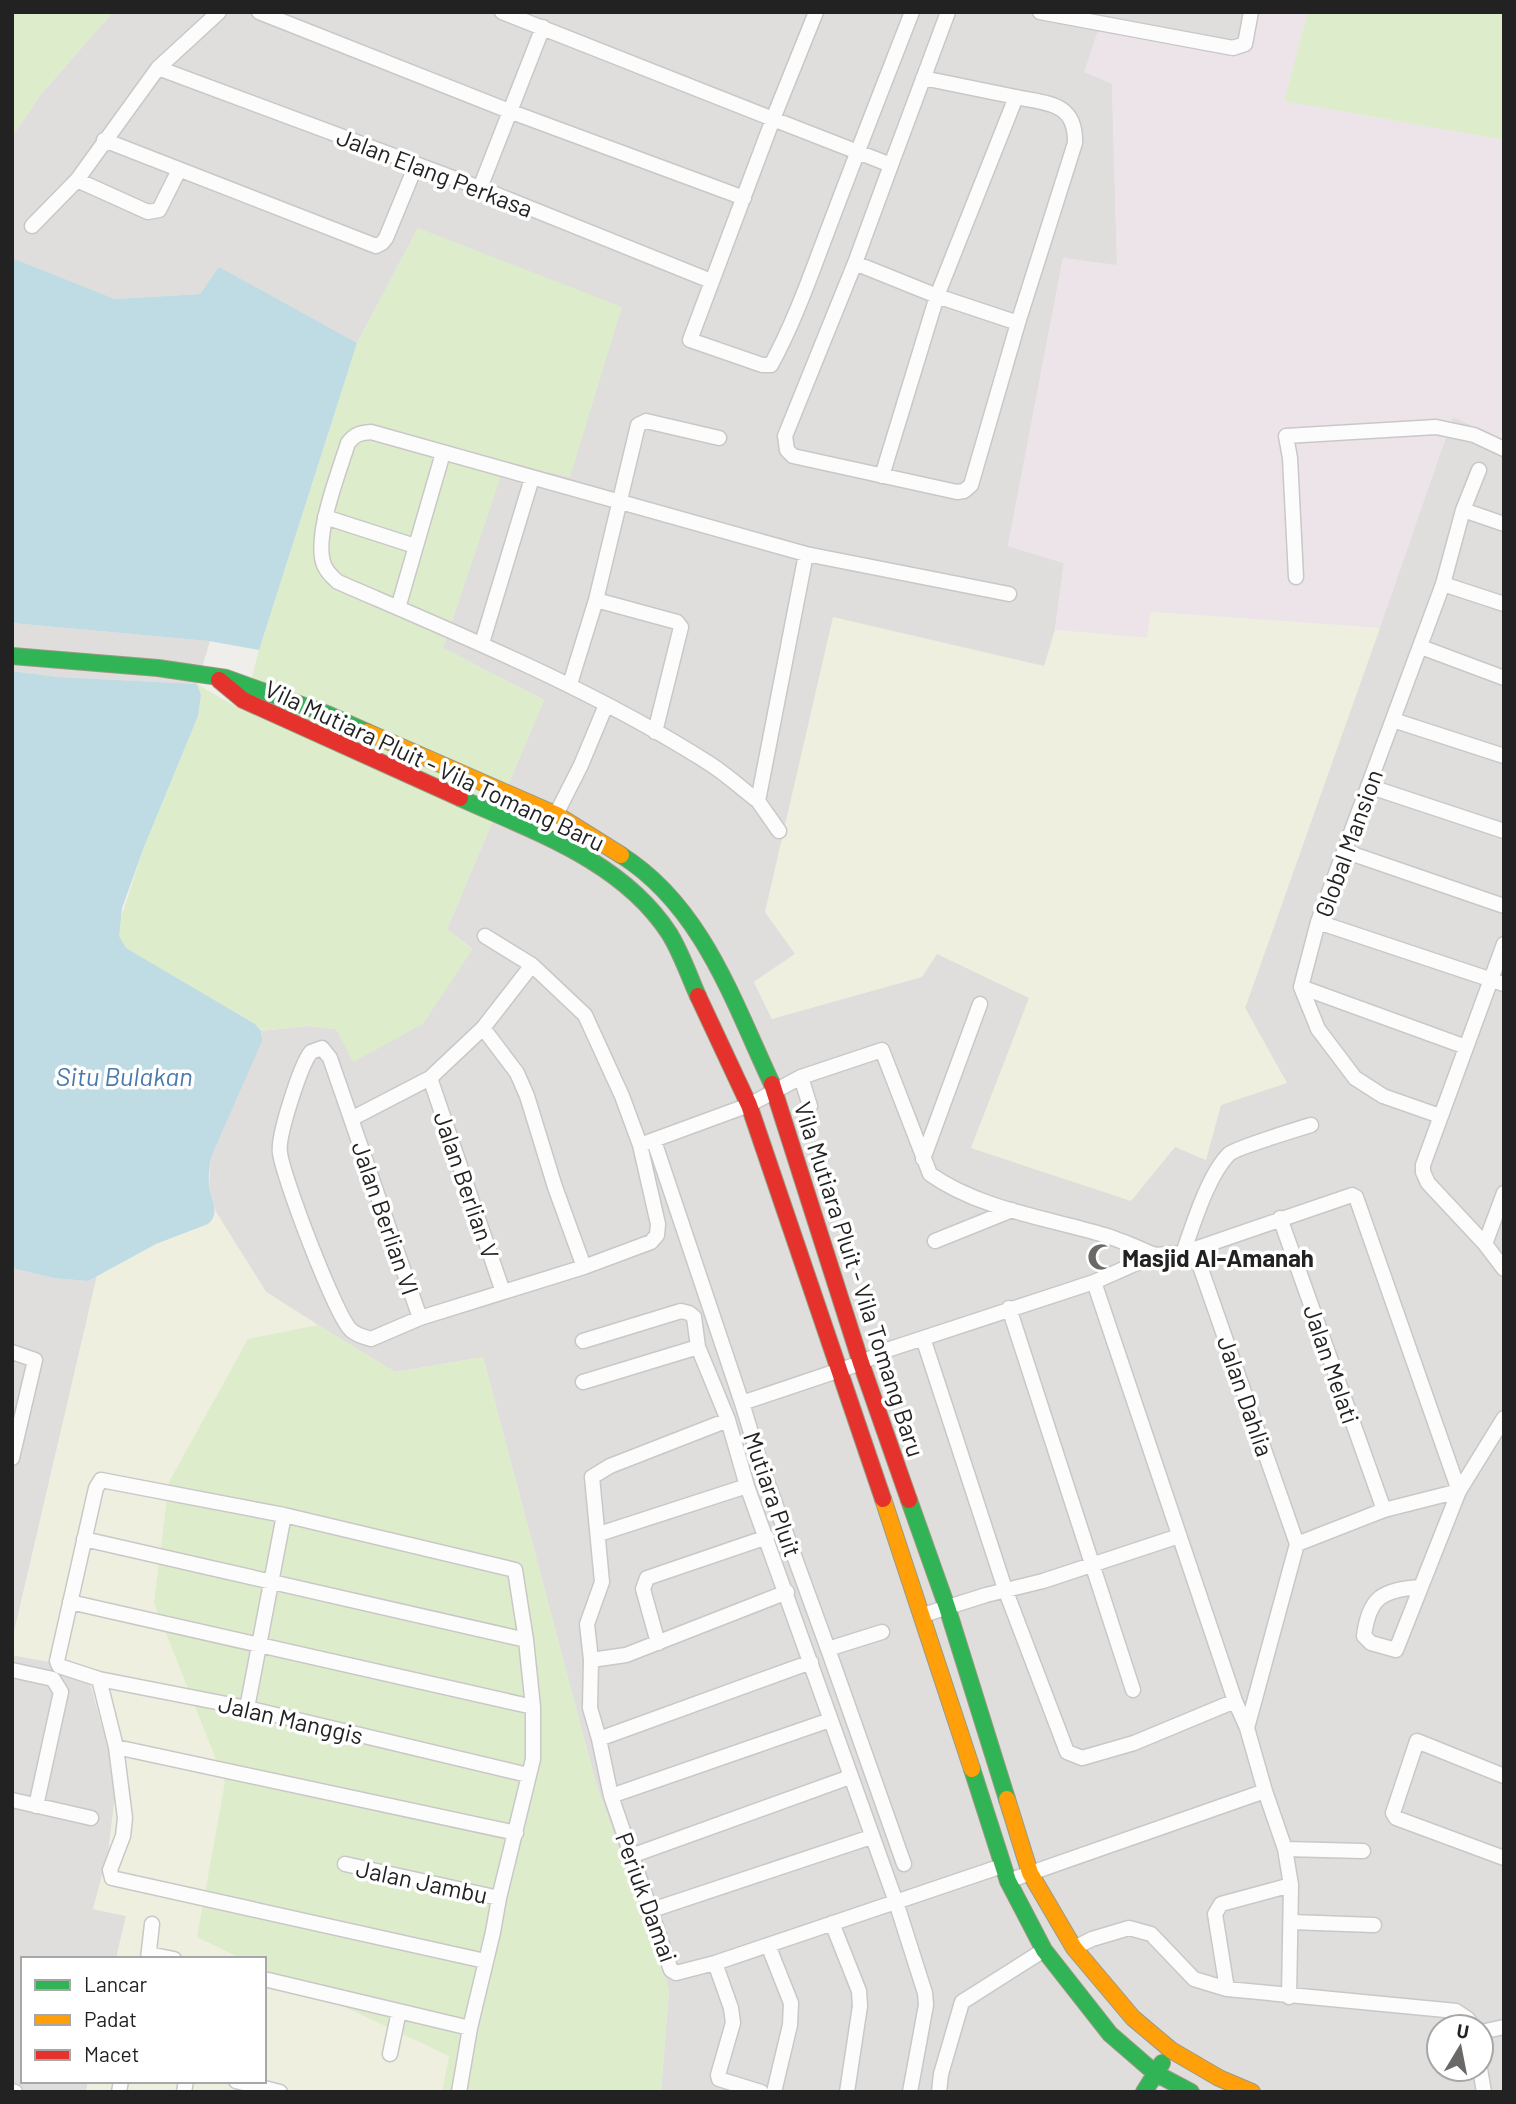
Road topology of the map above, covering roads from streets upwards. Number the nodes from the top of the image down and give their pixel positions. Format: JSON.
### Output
{"nodes":[{"id":1,"x":219,"y":12,"type":"edge"},
{"id":2,"x":259,"y":12,"type":"edge"},
{"id":3,"x":502,"y":12,"type":"edge"},
{"id":4,"x":816,"y":12,"type":"edge"},
{"id":5,"x":912,"y":12,"type":"edge"},
{"id":6,"x":948,"y":12,"type":"edge"},
{"id":7,"x":1040,"y":12,"type":"edge"},
{"id":8,"x":1251,"y":12,"type":"edge"},
{"id":9,"x":543,"y":27,"type":"junction"},
{"id":10,"x":158,"y":68,"type":"junction"},
{"id":11,"x":923,"y":78,"type":"junction"},
{"id":12,"x":1016,"y":97,"type":"junction"},
{"id":13,"x":509,"y":111,"type":"junction"},
{"id":14,"x":773,"y":119,"type":"junction"},
{"id":15,"x":104,"y":140,"type":"junction"},
{"id":16,"x":858,"y":153,"type":"junction"},
{"id":17,"x":416,"y":165,"type":"junction"},
{"id":18,"x":891,"y":165,"type":"junction"},
{"id":19,"x":179,"y":170,"type":"junction"},
{"id":20,"x":77,"y":180,"type":"junction"},
{"id":21,"x":480,"y":188,"type":"junction"},
{"id":22,"x":744,"y":198,"type":"junction"},
{"id":23,"x":32,"y":226,"type":"dead end"},
{"id":24,"x":855,"y":263,"type":"junction"},
{"id":25,"x":711,"y":281,"type":"junction"},
{"id":26,"x":937,"y":296,"type":"junction"},
{"id":27,"x":1018,"y":323,"type":"junction"},
{"id":28,"x":719,"y":438,"type":"dead end"},
{"id":29,"x":1504,"y":449,"type":"edge"},
{"id":30,"x":443,"y":453,"type":"junction"},
{"id":31,"x":1479,"y":470,"type":"dead end"},
{"id":32,"x":882,"y":476,"type":"junction"},
{"id":33,"x":533,"y":478,"type":"junction"},
{"id":34,"x":620,"y":503,"type":"junction"},
{"id":35,"x":1463,"y":509,"type":"junction"},
{"id":36,"x":325,"y":517,"type":"junction"},
{"id":37,"x":1504,"y":524,"type":"edge"},
{"id":38,"x":415,"y":546,"type":"junction"},
{"id":39,"x":806,"y":554,"type":"junction"},
{"id":40,"x":1296,"y":577,"type":"dead end"},
{"id":41,"x":1443,"y":584,"type":"junction"},
{"id":42,"x":1009,"y":594,"type":"dead end"},
{"id":43,"x":596,"y":600,"type":"junction"},
{"id":44,"x":1504,"y":604,"type":"edge"},
{"id":45,"x":398,"y":608,"type":"junction"},
{"id":46,"x":482,"y":643,"type":"junction"},
{"id":47,"x":1421,"y":647,"type":"junction"},
{"id":48,"x":12,"y":656,"type":"edge"},
{"id":49,"x":215,"y":677,"type":"junction"},
{"id":50,"x":1504,"y":678,"type":"edge"},
{"id":51,"x":570,"y":684,"type":"junction"},
{"id":52,"x":606,"y":705,"type":"junction"},
{"id":53,"x":1394,"y":720,"type":"junction"},
{"id":54,"x":656,"y":732,"type":"junction"},
{"id":55,"x":1504,"y":756,"type":"edge"},
{"id":56,"x":1368,"y":786,"type":"junction"},
{"id":57,"x":516,"y":798,"type":"junction"},
{"id":58,"x":758,"y":802,"type":"junction"},
{"id":59,"x":557,"y":815,"type":"junction"},
{"id":60,"x":506,"y":818,"type":"junction"},
{"id":61,"x":779,"y":831,"type":"dead end"},
{"id":62,"x":1504,"y":831,"type":"edge"},
{"id":63,"x":545,"y":836,"type":"junction"},
{"id":64,"x":1344,"y":851,"type":"junction"},
{"id":65,"x":646,"y":871,"type":"junction"},
{"id":66,"x":632,"y":889,"type":"junction"},
{"id":67,"x":1504,"y":906,"type":"edge"},
{"id":68,"x":1318,"y":922,"type":"junction"},
{"id":69,"x":485,"y":936,"type":"dead end"},
{"id":70,"x":1504,"y":944,"type":"edge"},
{"id":71,"x":532,"y":965,"type":"junction"},
{"id":72,"x":1498,"y":982,"type":"edge"},
{"id":73,"x":1301,"y":987,"type":"junction"},
{"id":74,"x":980,"y":1004,"type":"dead end"},
{"id":75,"x":483,"y":1028,"type":"junction"},
{"id":76,"x":1466,"y":1047,"type":"junction"},
{"id":77,"x":801,"y":1077,"type":"junction"},
{"id":78,"x":430,"y":1078,"type":"junction"},
{"id":79,"x":775,"y":1090,"type":"junction"},
{"id":80,"x":749,"y":1105,"type":"junction"},
{"id":81,"x":810,"y":1105,"type":"dead end"},
{"id":82,"x":1440,"y":1116,"type":"junction"},
{"id":83,"x":351,"y":1119,"type":"junction"},
{"id":84,"x":1311,"y":1125,"type":"dead end"},
{"id":85,"x":654,"y":1141,"type":"junction"},
{"id":86,"x":640,"y":1145,"type":"junction"},
{"id":87,"x":923,"y":1159,"type":"junction"},
{"id":88,"x":1504,"y":1193,"type":"edge"},
{"id":89,"x":1012,"y":1210,"type":"junction"},
{"id":90,"x":1501,"y":1212,"type":"edge"},
{"id":91,"x":1280,"y":1218,"type":"junction"},
{"id":92,"x":935,"y":1241,"type":"dead end"},
{"id":93,"x":1485,"y":1244,"type":"junction"},
{"id":94,"x":1189,"y":1251,"type":"junction"},
{"id":95,"x":1155,"y":1255,"type":"junction"},
{"id":96,"x":584,"y":1267,"type":"junction"},
{"id":97,"x":1504,"y":1269,"type":"edge"},
{"id":98,"x":1094,"y":1282,"type":"junction"},
{"id":99,"x":503,"y":1292,"type":"junction"},
{"id":100,"x":1009,"y":1308,"type":"junction"},
{"id":101,"x":420,"y":1318,"type":"junction"},
{"id":102,"x":923,"y":1338,"type":"junction"},
{"id":103,"x":583,"y":1341,"type":"dead end"},
{"id":104,"x":698,"y":1347,"type":"junction"},
{"id":105,"x":12,"y":1352,"type":"edge"},
{"id":106,"x":861,"y":1363,"type":"junction"},
{"id":107,"x":839,"y":1370,"type":"junction"},
{"id":108,"x":583,"y":1382,"type":"dead end"},
{"id":109,"x":742,"y":1403,"type":"junction"},
{"id":110,"x":1504,"y":1418,"type":"edge"},
{"id":111,"x":728,"y":1420,"type":"junction"},
{"id":112,"x":13,"y":1454,"type":"edge"},
{"id":113,"x":747,"y":1486,"type":"junction"},
{"id":114,"x":1458,"y":1491,"type":"junction"},
{"id":115,"x":1384,"y":1510,"type":"junction"},
{"id":116,"x":284,"y":1515,"type":"junction"},
{"id":117,"x":599,"y":1534,"type":"junction"},
{"id":118,"x":1179,"y":1536,"type":"junction"},
{"id":119,"x":767,"y":1537,"type":"junction"},
{"id":120,"x":84,"y":1539,"type":"junction"},
{"id":121,"x":1297,"y":1544,"type":"junction"},
{"id":122,"x":1091,"y":1564,"type":"junction"},
{"id":123,"x":272,"y":1581,"type":"junction"},
{"id":124,"x":1420,"y":1587,"type":"junction"},
{"id":125,"x":1005,"y":1589,"type":"junction"},
{"id":126,"x":787,"y":1592,"type":"junction"},
{"id":127,"x":70,"y":1602,"type":"junction"},
{"id":128,"x":947,"y":1606,"type":"junction"},
{"id":129,"x":923,"y":1615,"type":"junction"},
{"id":130,"x":882,"y":1632,"type":"dead end"},
{"id":131,"x":526,"y":1640,"type":"junction"},
{"id":132,"x":658,"y":1643,"type":"junction"},
{"id":133,"x":258,"y":1644,"type":"junction"},
{"id":134,"x":828,"y":1649,"type":"junction"},
{"id":135,"x":591,"y":1660,"type":"junction"},
{"id":136,"x":811,"y":1662,"type":"junction"},
{"id":137,"x":12,"y":1670,"type":"edge"},
{"id":138,"x":99,"y":1679,"type":"junction"},
{"id":139,"x":1133,"y":1690,"type":"dead end"},
{"id":140,"x":1235,"y":1701,"type":"junction"},
{"id":141,"x":533,"y":1707,"type":"junction"},
{"id":142,"x":247,"y":1708,"type":"junction"},
{"id":143,"x":830,"y":1720,"type":"junction"},
{"id":144,"x":1247,"y":1728,"type":"junction"},
{"id":145,"x":598,"y":1739,"type":"junction"},
{"id":146,"x":116,"y":1747,"type":"junction"},
{"id":147,"x":528,"y":1774,"type":"junction"},
{"id":148,"x":1504,"y":1776,"type":"edge"},
{"id":149,"x":850,"y":1777,"type":"junction"},
{"id":150,"x":1265,"y":1791,"type":"junction"},
{"id":151,"x":611,"y":1796,"type":"junction"},
{"id":152,"x":12,"y":1800,"type":"edge"},
{"id":153,"x":36,"y":1806,"type":"junction"},
{"id":154,"x":92,"y":1818,"type":"dead end"},
{"id":155,"x":516,"y":1833,"type":"junction"},
{"id":156,"x":871,"y":1837,"type":"junction"},
{"id":157,"x":1285,"y":1849,"type":"junction"},
{"id":158,"x":1363,"y":1851,"type":"dead end"},
{"id":159,"x":631,"y":1856,"type":"junction"},
{"id":160,"x":1504,"y":1858,"type":"edge"},
{"id":161,"x":345,"y":1864,"type":"dead end"},
{"id":162,"x":904,"y":1864,"type":"dead end"},
{"id":163,"x":1030,"y":1872,"type":"junction"},
{"id":164,"x":1005,"y":1874,"type":"junction"},
{"id":165,"x":1291,"y":1885,"type":"junction"},
{"id":166,"x":499,"y":1898,"type":"junction"},
{"id":167,"x":896,"y":1902,"type":"junction"},
{"id":168,"x":649,"y":1911,"type":"junction"},
{"id":169,"x":1291,"y":1922,"type":"junction"},
{"id":170,"x":832,"y":1923,"type":"junction"},
{"id":171,"x":152,"y":1924,"type":"dead end"},
{"id":172,"x":1374,"y":1925,"type":"dead end"},
{"id":173,"x":768,"y":1945,"type":"junction"},
{"id":174,"x":1074,"y":1948,"type":"junction"},
{"id":175,"x":1044,"y":1950,"type":"junction"},
{"id":176,"x":148,"y":1956,"type":"edge"},
{"id":177,"x":485,"y":1961,"type":"junction"},
{"id":178,"x":715,"y":1963,"type":"junction"},
{"id":179,"x":266,"y":1979,"type":"edge"},
{"id":180,"x":1227,"y":1989,"type":"junction"},
{"id":181,"x":1289,"y":1997,"type":"junction"},
{"id":182,"x":399,"y":2011,"type":"junction"},
{"id":183,"x":1459,"y":2013,"type":"edge"},
{"id":184,"x":470,"y":2028,"type":"junction"},
{"id":185,"x":1171,"y":2050,"type":"junction"},
{"id":186,"x":390,"y":2054,"type":"dead end"},
{"id":187,"x":1155,"y":2073,"type":"junction"},
{"id":188,"x":245,"y":2086,"type":"edge"},
{"id":189,"x":280,"y":2092,"type":"edge"},
{"id":190,"x":459,"y":2092,"type":"edge"},
{"id":191,"x":761,"y":2092,"type":"edge"},
{"id":192,"x":774,"y":2092,"type":"edge"},
{"id":193,"x":847,"y":2092,"type":"edge"},
{"id":194,"x":910,"y":2092,"type":"edge"},
{"id":195,"x":939,"y":2092,"type":"edge"},
{"id":196,"x":1144,"y":2092,"type":"edge"},
{"id":197,"x":1191,"y":2092,"type":"edge"},
{"id":198,"x":1252,"y":2092,"type":"edge"}],
"edges":[{"from":1,"to":10,"type":"street"},
{"from":2,"to":13,"type":"street"},
{"from":3,"to":9,"type":"street"},
{"from":4,"to":14,"type":"street"},
{"from":5,"to":16,"type":"street"},
{"from":6,"to":11,"type":"street"},
{"from":7,"to":8,"type":"street"},
{"from":9,"to":13,"type":"street"},
{"from":9,"to":14,"type":"street"},
{"from":10,"to":15,"type":"street"},
{"from":10,"to":17,"type":"street","name":"Jalan Elang Perkasa"},
{"from":11,"to":12,"type":"street"},
{"from":11,"to":18,"type":"street"},
{"from":12,"to":26,"type":"street"},
{"from":12,"to":27,"type":"street"},
{"from":13,"to":21,"type":"street"},
{"from":13,"to":22,"type":"street"},
{"from":14,"to":16,"type":"street"},
{"from":14,"to":22,"type":"street"},
{"from":15,"to":19,"type":"street"},
{"from":15,"to":20,"type":"street"},
{"from":16,"to":18,"type":"street"},
{"from":16,"to":25,"type":"street"},
{"from":17,"to":19,"type":"street"},
{"from":17,"to":21,"type":"street","name":"Jalan Elang Perkasa"},
{"from":18,"to":24,"type":"street"},
{"from":19,"to":20,"type":"street"},
{"from":20,"to":23,"type":"street"},
{"from":21,"to":25,"type":"street","name":"Jalan Elang Perkasa"},
{"from":22,"to":25,"type":"street"},
{"from":24,"to":26,"type":"street"},
{"from":24,"to":32,"type":"street"},
{"from":26,"to":27,"type":"street"},
{"from":26,"to":32,"type":"street"},
{"from":27,"to":32,"type":"street"},
{"from":28,"to":34,"type":"street"},
{"from":29,"to":40,"type":"street"},
{"from":30,"to":33,"type":"street"},
{"from":30,"to":36,"type":"street"},
{"from":30,"to":38,"type":"street"},
{"from":31,"to":35,"type":"street","name":"Global Mansion"},
{"from":33,"to":34,"type":"street"},
{"from":33,"to":46,"type":"street"},
{"from":34,"to":39,"type":"street"},
{"from":34,"to":43,"type":"street"},
{"from":35,"to":37,"type":"street"},
{"from":35,"to":41,"type":"street","name":"Global Mansion"},
{"from":36,"to":38,"type":"street"},
{"from":36,"to":45,"type":"street"},
{"from":38,"to":45,"type":"street"},
{"from":39,"to":42,"type":"street"},
{"from":39,"to":58,"type":"street"},
{"from":41,"to":44,"type":"street"},
{"from":41,"to":47,"type":"street","name":"Global Mansion"},
{"from":43,"to":51,"type":"street"},
{"from":43,"to":54,"type":"street"},
{"from":45,"to":46,"type":"street"},
{"from":46,"to":51,"type":"street"},
{"from":47,"to":50,"type":"street"},
{"from":47,"to":53,"type":"street","name":"Global Mansion"},
{"from":48,"to":49,"type":"street","name":"Vila Mutiara Pluit - Vila Tomang Baru"},
{"from":49,"to":57,"type":"street","name":"Vila Mutiara Pluit - Vila Tomang Baru"},
{"from":49,"to":60,"type":"street","name":"Vila Mutiara Pluit - Vila Tomang Baru"},
{"from":51,"to":52,"type":"street"},
{"from":52,"to":54,"type":"street"},
{"from":52,"to":59,"type":"street"},
{"from":53,"to":55,"type":"street"},
{"from":53,"to":56,"type":"street","name":"Global Mansion"},
{"from":54,"to":58,"type":"street"},
{"from":56,"to":62,"type":"street"},
{"from":56,"to":64,"type":"street","name":"Global Mansion"},
{"from":57,"to":59,"type":"street","name":"Vila Mutiara Pluit - Vila Tomang Baru"},
{"from":57,"to":60,"type":"street"},
{"from":58,"to":61,"type":"street"},
{"from":59,"to":63,"type":"street"},
{"from":59,"to":65,"type":"street","name":"Vila Mutiara Pluit - Vila Tomang Baru"},
{"from":60,"to":63,"type":"street","name":"Vila Mutiara Pluit - Vila Tomang Baru"},
{"from":63,"to":66,"type":"street","name":"Vila Mutiara Pluit - Vila Tomang Baru"},
{"from":64,"to":67,"type":"street"},
{"from":64,"to":68,"type":"street","name":"Global Mansion"},
{"from":65,"to":66,"type":"street"},
{"from":65,"to":79,"type":"street","name":"Vila Mutiara Pluit - Vila Tomang Baru"},
{"from":66,"to":80,"type":"street","name":"Vila Mutiara Pluit - Vila Tomang Baru"},
{"from":68,"to":72,"type":"street"},
{"from":68,"to":73,"type":"street","name":"Global Mansion"},
{"from":69,"to":71,"type":"street"},
{"from":70,"to":72,"type":"street"},
{"from":71,"to":75,"type":"street"},
{"from":71,"to":86,"type":"street"},
{"from":72,"to":76,"type":"street"},
{"from":73,"to":76,"type":"street"},
{"from":73,"to":82,"type":"street"},
{"from":74,"to":87,"type":"street"},
{"from":75,"to":78,"type":"street"},
{"from":75,"to":96,"type":"street"},
{"from":76,"to":82,"type":"street"},
{"from":77,"to":79,"type":"street"},
{"from":77,"to":81,"type":"street"},
{"from":77,"to":87,"type":"street"},
{"from":78,"to":83,"type":"street"},
{"from":78,"to":99,"type":"street","name":"Jalan Berlian V"},
{"from":79,"to":80,"type":"street"},
{"from":79,"to":106,"type":"street","name":"Vila Mutiara Pluit - Vila Tomang Baru"},
{"from":80,"to":85,"type":"street"},
{"from":80,"to":107,"type":"street","name":"Vila Mutiara Pluit - Vila Tomang Baru"},
{"from":82,"to":93,"type":"street"},
{"from":83,"to":101,"type":"street","name":"Jalan Berlian VI"},
{"from":83,"to":101,"type":"street","name":"Jalan Berlian VI"},
{"from":84,"to":94,"type":"street"},
{"from":85,"to":86,"type":"street"},
{"from":85,"to":109,"type":"street"},
{"from":86,"to":96,"type":"street"},
{"from":87,"to":89,"type":"street"},
{"from":88,"to":90,"type":"street"},
{"from":89,"to":92,"type":"street"},
{"from":89,"to":95,"type":"street"},
{"from":90,"to":93,"type":"street"},
{"from":91,"to":94,"type":"street"},
{"from":91,"to":114,"type":"street"},
{"from":91,"to":115,"type":"street","name":"Jalan Melati"},
{"from":93,"to":97,"type":"street"},
{"from":94,"to":95,"type":"street"},
{"from":94,"to":121,"type":"street","name":"Jalan Dahlia"},
{"from":95,"to":98,"type":"street","name":"Mutiara Pluit"},
{"from":96,"to":99,"type":"street"},
{"from":98,"to":100,"type":"street","name":"Mutiara Pluit"},
{"from":98,"to":118,"type":"street"},
{"from":99,"to":101,"type":"street"},
{"from":100,"to":102,"type":"street","name":"Mutiara Pluit"},
{"from":100,"to":122,"type":"street"},
{"from":102,"to":106,"type":"street","name":"Mutiara Pluit"},
{"from":102,"to":125,"type":"street"},
{"from":103,"to":104,"type":"street"},
{"from":104,"to":108,"type":"street"},
{"from":104,"to":111,"type":"street"},
{"from":105,"to":112,"type":"street"},
{"from":106,"to":107,"type":"street","name":"Mutiara Pluit"},
{"from":106,"to":128,"type":"street","name":"Vila Mutiara Pluit - Vila Tomang Baru"},
{"from":107,"to":109,"type":"street","name":"Mutiara Pluit"},
{"from":107,"to":129,"type":"street","name":"Vila Mutiara Pluit - Vila Tomang Baru"},
{"from":109,"to":134,"type":"street","name":"Mutiara Pluit"},
{"from":110,"to":114,"type":"street"},
{"from":111,"to":113,"type":"street"},
{"from":111,"to":117,"type":"street","name":"Periuk Damai"},
{"from":113,"to":117,"type":"street"},
{"from":113,"to":119,"type":"street"},
{"from":114,"to":115,"type":"street"},
{"from":114,"to":124,"type":"street"},
{"from":115,"to":121,"type":"street"},
{"from":116,"to":120,"type":"street"},
{"from":116,"to":123,"type":"street"},
{"from":116,"to":131,"type":"street"},
{"from":117,"to":135,"type":"street","name":"Periuk Damai"},
{"from":118,"to":122,"type":"street"},
{"from":118,"to":140,"type":"street"},
{"from":119,"to":126,"type":"street"},
{"from":119,"to":132,"type":"street"},
{"from":120,"to":123,"type":"street"},
{"from":120,"to":127,"type":"street"},
{"from":121,"to":144,"type":"street"},
{"from":122,"to":125,"type":"street"},
{"from":122,"to":139,"type":"street"},
{"from":123,"to":131,"type":"street"},
{"from":123,"to":133,"type":"street"},
{"from":124,"to":124,"type":"street"},
{"from":125,"to":128,"type":"street"},
{"from":125,"to":140,"type":"street"},
{"from":126,"to":132,"type":"street"},
{"from":126,"to":136,"type":"street"},
{"from":127,"to":133,"type":"street"},
{"from":127,"to":138,"type":"street","name":"Jalan Manggis"},
{"from":128,"to":129,"type":"street"},
{"from":128,"to":163,"type":"street","name":"Vila Mutiara Pluit - Vila Tomang Baru"},
{"from":129,"to":164,"type":"street","name":"Vila Mutiara Pluit - Vila Tomang Baru"},
{"from":130,"to":134,"type":"street"},
{"from":131,"to":141,"type":"street"},
{"from":132,"to":135,"type":"street"},
{"from":133,"to":141,"type":"street"},
{"from":133,"to":142,"type":"street"},
{"from":134,"to":162,"type":"street","name":"Mutiara Pluit"},
{"from":135,"to":145,"type":"street","name":"Periuk Damai"},
{"from":136,"to":143,"type":"street"},
{"from":136,"to":145,"type":"street"},
{"from":137,"to":153,"type":"street"},
{"from":138,"to":142,"type":"street","name":"Jalan Manggis"},
{"from":138,"to":146,"type":"street"},
{"from":140,"to":144,"type":"street"},
{"from":141,"to":147,"type":"street"},
{"from":142,"to":147,"type":"street","name":"Jalan Manggis"},
{"from":143,"to":149,"type":"street"},
{"from":143,"to":151,"type":"street"},
{"from":144,"to":150,"type":"street"},
{"from":145,"to":151,"type":"street","name":"Periuk Damai"},
{"from":146,"to":155,"type":"street"},
{"from":146,"to":177,"type":"street"},
{"from":147,"to":155,"type":"street"},
{"from":148,"to":160,"type":"street"},
{"from":149,"to":156,"type":"street"},
{"from":149,"to":159,"type":"street"},
{"from":150,"to":157,"type":"street"},
{"from":150,"to":163,"type":"street"},
{"from":151,"to":159,"type":"street","name":"Periuk Damai"},
{"from":152,"to":153,"type":"street"},
{"from":153,"to":154,"type":"street"},
{"from":155,"to":166,"type":"street"},
{"from":156,"to":167,"type":"street"},
{"from":156,"to":168,"type":"street"},
{"from":157,"to":158,"type":"street"},
{"from":157,"to":165,"type":"street"},
{"from":159,"to":168,"type":"street","name":"Periuk Damai"},
{"from":161,"to":166,"type":"street","name":"Jalan Jambu"},
{"from":163,"to":164,"type":"street"},
{"from":163,"to":174,"type":"street","name":"Vila Mutiara Pluit - Vila Tomang Baru"},
{"from":164,"to":167,"type":"street","name":"Periuk Damai"},
{"from":164,"to":175,"type":"street","name":"Vila Mutiara Pluit - Vila Tomang Baru"},
{"from":165,"to":169,"type":"street"},
{"from":165,"to":180,"type":"street"},
{"from":166,"to":177,"type":"street"},
{"from":167,"to":170,"type":"street","name":"Periuk Damai"},
{"from":167,"to":194,"type":"street"},
{"from":168,"to":178,"type":"street","name":"Periuk Damai"},
{"from":169,"to":172,"type":"street"},
{"from":169,"to":181,"type":"street"},
{"from":170,"to":173,"type":"street","name":"Periuk Damai"},
{"from":170,"to":193,"type":"street"},
{"from":171,"to":176,"type":"street"},
{"from":173,"to":178,"type":"street","name":"Periuk Damai"},
{"from":173,"to":192,"type":"street"},
{"from":174,"to":180,"type":"street"},
{"from":174,"to":185,"type":"street","name":"Vila Mutiara Pluit - Vila Tomang Baru"},
{"from":175,"to":187,"type":"street","name":"Vila Mutiara Pluit - Vila Tomang Baru"},
{"from":175,"to":195,"type":"street"},
{"from":177,"to":184,"type":"street"},
{"from":178,"to":191,"type":"street"},
{"from":179,"to":182,"type":"street"},
{"from":180,"to":181,"type":"street"},
{"from":181,"to":183,"type":"street"},
{"from":182,"to":184,"type":"street"},
{"from":182,"to":186,"type":"street"},
{"from":184,"to":190,"type":"street"},
{"from":185,"to":187,"type":"street"},
{"from":185,"to":198,"type":"street","name":"Vila Mutiara Pluit - Vila Tomang Baru"},
{"from":187,"to":196,"type":"street"},
{"from":187,"to":197,"type":"street","name":"Vila Mutiara Pluit - Vila Tomang Baru"},
{"from":188,"to":189,"type":"street"}]}
